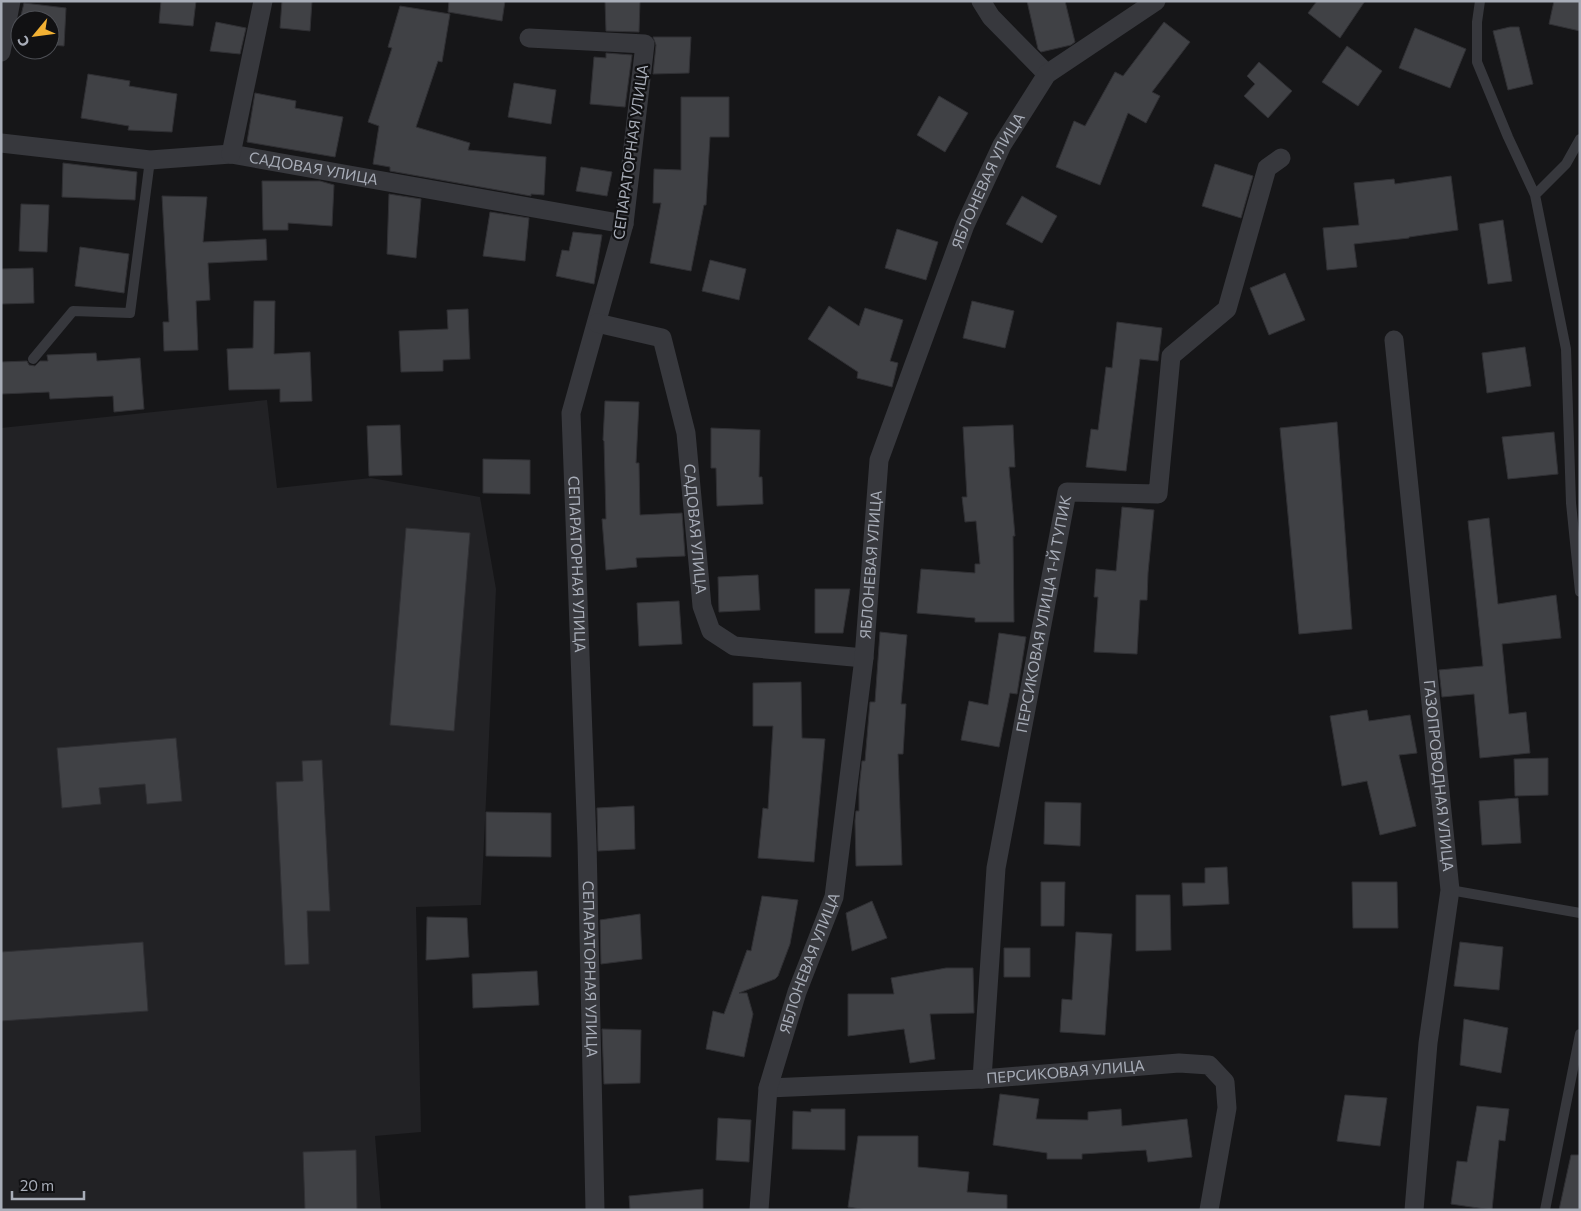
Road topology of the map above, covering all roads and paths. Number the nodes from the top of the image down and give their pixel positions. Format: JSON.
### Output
{"nodes":[{"id":1,"x":11,"y":1,"type":"edge"},
{"id":2,"x":263,"y":1,"type":"edge"},
{"id":3,"x":981,"y":1,"type":"edge"},
{"id":4,"x":1156,"y":1,"type":"edge"},
{"id":5,"x":1480,"y":1,"type":"edge"},
{"id":6,"x":529,"y":38,"type":"dead end"},
{"id":7,"x":1,"y":52,"type":"edge"},
{"id":8,"x":1047,"y":74,"type":"junction"},
{"id":9,"x":1580,"y":138,"type":"edge"},
{"id":10,"x":1,"y":143,"type":"edge"},
{"id":11,"x":231,"y":154,"type":"junction"},
{"id":12,"x":1282,"y":158,"type":"dead end"},
{"id":13,"x":150,"y":160,"type":"junction"},
{"id":14,"x":1535,"y":195,"type":"junction"},
{"id":15,"x":624,"y":224,"type":"junction"},
{"id":16,"x":597,"y":323,"type":"junction"},
{"id":17,"x":1394,"y":340,"type":"dead end"},
{"id":18,"x":33,"y":359,"type":"dead end"},
{"id":19,"x":1580,"y":592,"type":"edge"},
{"id":20,"x":864,"y":658,"type":"junction"},
{"id":21,"x":1450,"y":890,"type":"junction"},
{"id":22,"x":1580,"y":913,"type":"edge"},
{"id":23,"x":1580,"y":1034,"type":"edge"},
{"id":24,"x":982,"y":1080,"type":"junction"},
{"id":25,"x":768,"y":1088,"type":"junction"},
{"id":26,"x":595,"y":1210,"type":"edge"},
{"id":27,"x":759,"y":1210,"type":"edge"},
{"id":28,"x":1209,"y":1210,"type":"edge"},
{"id":29,"x":1414,"y":1210,"type":"edge"},
{"id":30,"x":1545,"y":1210,"type":"edge"}],
"edges":[{"from":1,"to":7,"type":"street"},
{"from":2,"to":11,"type":"street"},
{"from":3,"to":8,"type":"street"},
{"from":4,"to":8,"type":"street","name":"ЯБЛОНЕВАЯ УЛИЦА"},
{"from":5,"to":14,"type":"lane"},
{"from":6,"to":15,"type":"street","name":"СЕПАРАТОРНАЯ УЛИЦА"},
{"from":8,"to":20,"type":"street","name":"ЯБЛОНЕВАЯ УЛИЦА"},
{"from":9,"to":14,"type":"lane"},
{"from":10,"to":13,"type":"street","name":"САДОВАЯ УЛИЦА"},
{"from":11,"to":13,"type":"street","name":"САДОВАЯ УЛИЦА"},
{"from":11,"to":15,"type":"street","name":"САДОВАЯ УЛИЦА"},
{"from":12,"to":24,"type":"street","name":"ПЕРСИКОВАЯ УЛИЦА 1-Й ТУПИК"},
{"from":13,"to":18,"type":"lane"},
{"from":14,"to":19,"type":"lane"},
{"from":15,"to":16,"type":"street","name":"СЕПАРАТОРНАЯ УЛИЦА"},
{"from":16,"to":20,"type":"street","name":"САДОВАЯ УЛИЦА"},
{"from":16,"to":26,"type":"street","name":"СЕПАРАТОРНАЯ УЛИЦА"},
{"from":17,"to":21,"type":"street","name":"ГАЗОПРОВОДНАЯ УЛИЦА"},
{"from":20,"to":25,"type":"street","name":"ЯБЛОНЕВАЯ УЛИЦА"},
{"from":21,"to":22,"type":"lane"},
{"from":21,"to":29,"type":"street","name":"ГАЗОПРОВОДНАЯ УЛИЦА"},
{"from":23,"to":30,"type":"lane"},
{"from":24,"to":25,"type":"street","name":"ПЕРСИКОВАЯ УЛИЦА"},
{"from":24,"to":28,"type":"street","name":"ПЕРСИКОВАЯ УЛИЦА"},
{"from":25,"to":27,"type":"street","name":"ЯБЛОНЕВАЯ УЛИЦА"}]}
